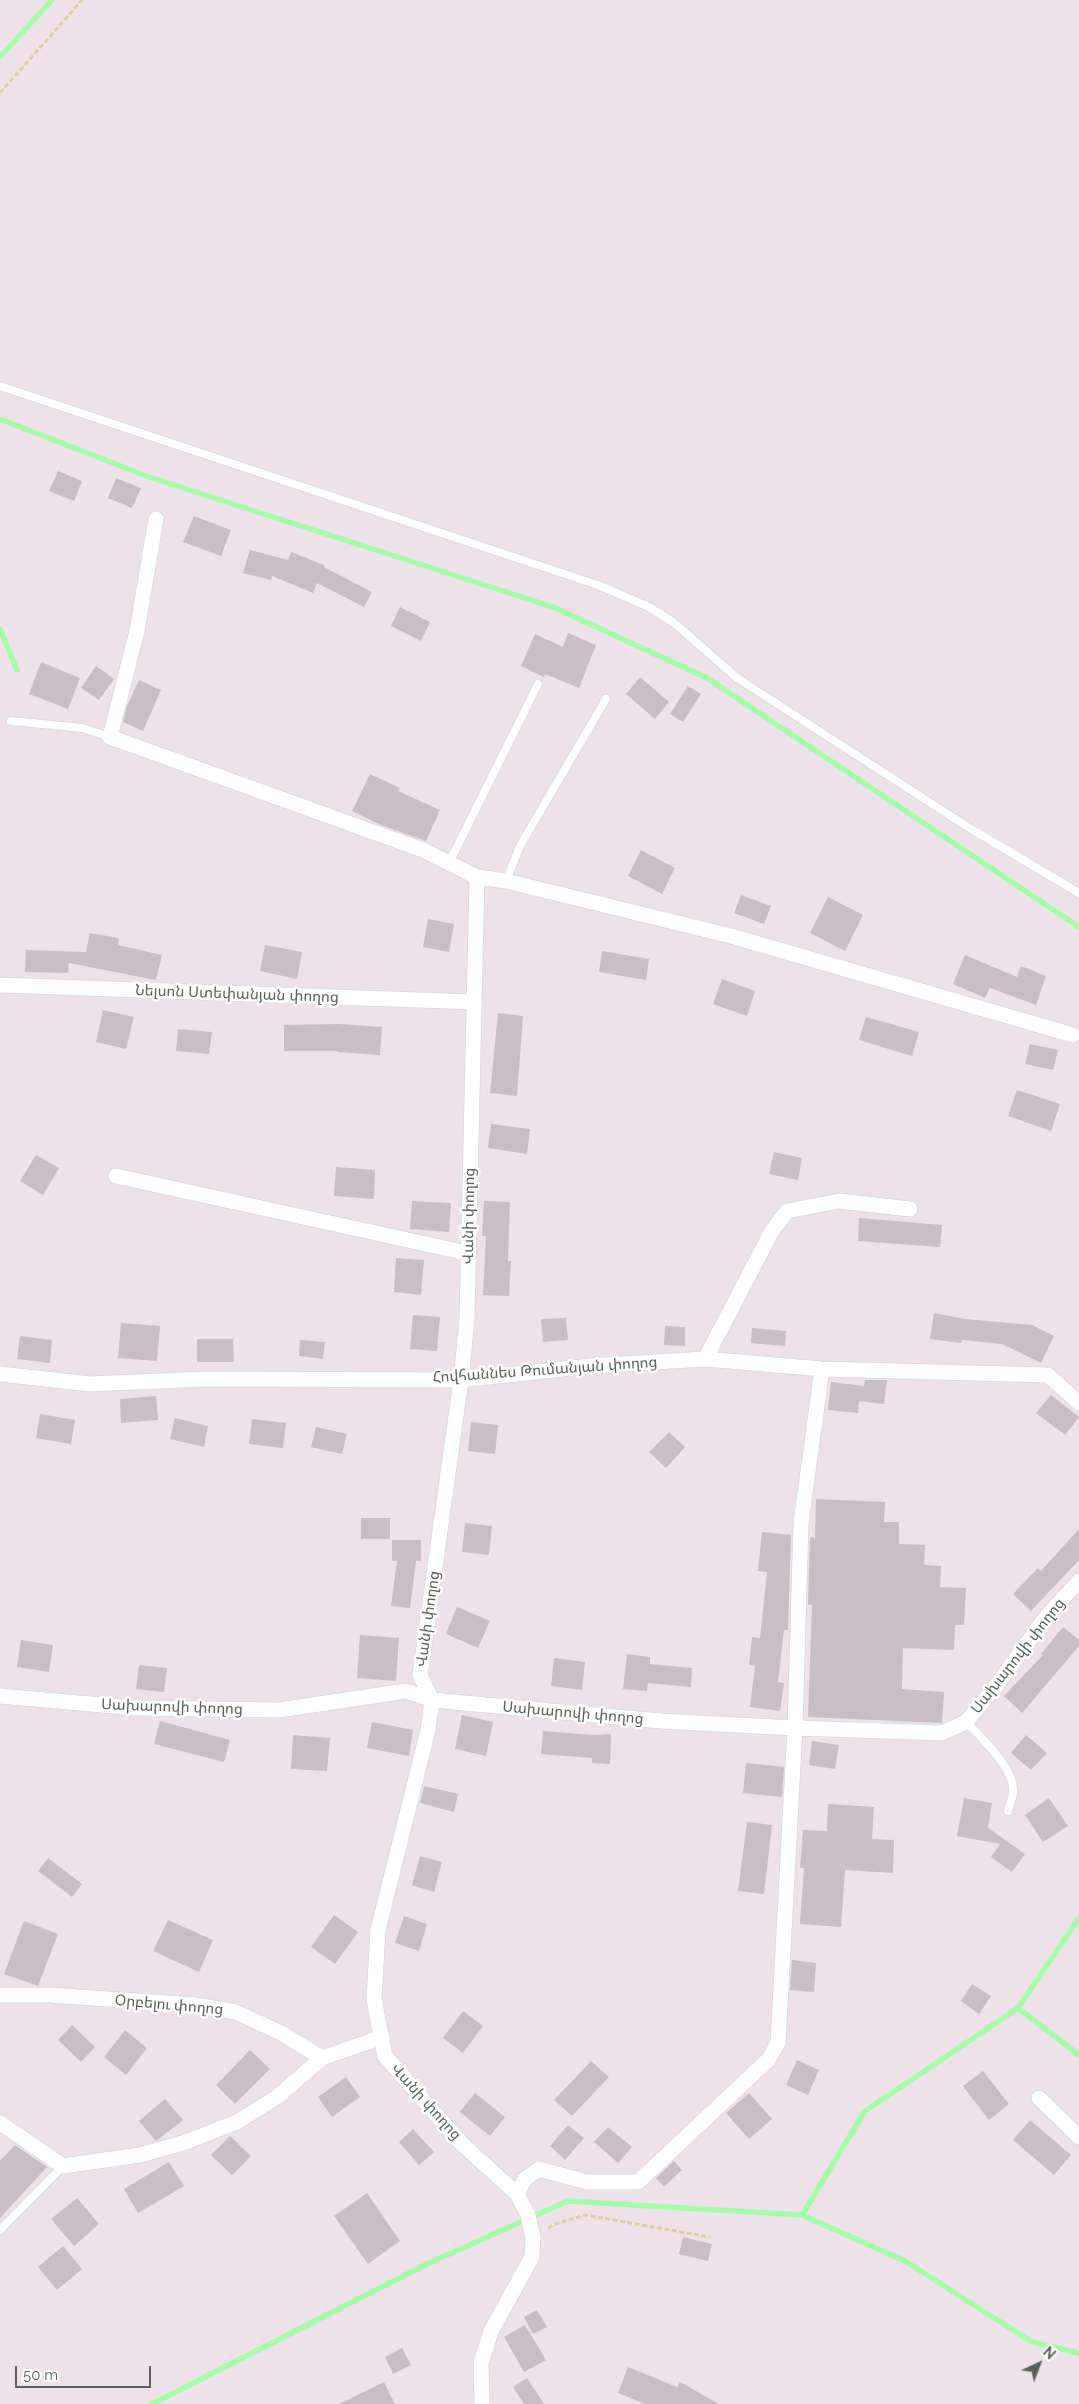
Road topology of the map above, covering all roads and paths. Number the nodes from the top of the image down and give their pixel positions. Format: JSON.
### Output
{"nodes":[{"id":1,"x":82,"y":0,"type":"edge"},
{"id":2,"x":0,"y":93,"type":"edge"},
{"id":3,"x":0,"y":386,"type":"edge"},
{"id":4,"x":156,"y":519,"type":"dead end"},
{"id":5,"x":538,"y":684,"type":"dead end"},
{"id":6,"x":606,"y":700,"type":"dead end"},
{"id":7,"x":11,"y":721,"type":"dead end"},
{"id":8,"x":110,"y":737,"type":"junction"},
{"id":9,"x":448,"y":863,"type":"junction"},
{"id":10,"x":477,"y":877,"type":"junction"},
{"id":11,"x":506,"y":881,"type":"junction"},
{"id":12,"x":1079,"y":893,"type":"edge"},
{"id":13,"x":0,"y":985,"type":"edge"},
{"id":14,"x":474,"y":1002,"type":"junction"},
{"id":15,"x":1074,"y":1035,"type":"dead end"},
{"id":16,"x":116,"y":1176,"type":"dead end"},
{"id":17,"x":910,"y":1209,"type":"dead end"},
{"id":18,"x":468,"y":1253,"type":"junction"},
{"id":19,"x":706,"y":1359,"type":"junction"},
{"id":20,"x":822,"y":1369,"type":"junction"},
{"id":21,"x":0,"y":1374,"type":"edge"},
{"id":22,"x":461,"y":1380,"type":"junction"},
{"id":23,"x":1079,"y":1403,"type":"edge"},
{"id":24,"x":1079,"y":1581,"type":"edge"},
{"id":25,"x":0,"y":1696,"type":"edge"},
{"id":26,"x":432,"y":1700,"type":"junction"},
{"id":27,"x":966,"y":1722,"type":"junction"},
{"id":28,"x":794,"y":1728,"type":"junction"},
{"id":29,"x":1008,"y":1811,"type":"dead end"},
{"id":30,"x":0,"y":1995,"type":"edge"},
{"id":31,"x":382,"y":2036,"type":"junction"},
{"id":32,"x":322,"y":2058,"type":"junction"},
{"id":33,"x":1039,"y":2098,"type":"dead end"},
{"id":34,"x":0,"y":2123,"type":"edge"},
{"id":35,"x":1079,"y":2137,"type":"edge"},
{"id":36,"x":63,"y":2166,"type":"junction"},
{"id":37,"x":517,"y":2194,"type":"junction"},
{"id":38,"x":0,"y":2230,"type":"edge"},
{"id":39,"x":710,"y":2237,"type":"dead end"},
{"id":40,"x":532,"y":2238,"type":"junction"},
{"id":41,"x":480,"y":2403,"type":"edge"}],
"edges":[{"from":1,"to":2,"type":"path"},
{"from":3,"to":12,"type":"lane"},
{"from":4,"to":8,"type":"street"},
{"from":5,"to":9,"type":"lane"},
{"from":6,"to":11,"type":"lane"},
{"from":7,"to":8,"type":"lane"},
{"from":8,"to":9,"type":"street"},
{"from":9,"to":10,"type":"street"},
{"from":10,"to":11,"type":"street"},
{"from":10,"to":14,"type":"street","name":"Վանի փողոց"},
{"from":11,"to":15,"type":"street"},
{"from":13,"to":14,"type":"street","name":"Նելսոն Ստեփանյան փողոց"},
{"from":14,"to":18,"type":"street","name":"Վանի փողոց"},
{"from":16,"to":18,"type":"street"},
{"from":17,"to":19,"type":"street"},
{"from":18,"to":22,"type":"street","name":"Վանի փողոց"},
{"from":19,"to":20,"type":"street","name":"Հովհաննես Թումանյան փողոց"},
{"from":19,"to":22,"type":"street","name":"Հովհաննես Թումանյան փողոց"},
{"from":20,"to":23,"type":"street","name":"Հովհաննես Թումանյան փողոց"},
{"from":20,"to":28,"type":"street"},
{"from":21,"to":22,"type":"street","name":"Հովհաննես Թումանյան փողոց"},
{"from":22,"to":26,"type":"street","name":"Վանի փողոց"},
{"from":24,"to":27,"type":"street","name":"Սախարովի փողոց"},
{"from":25,"to":26,"type":"street","name":"Սախարովի փողոց"},
{"from":26,"to":28,"type":"street","name":"Սախարովի փողոց"},
{"from":26,"to":31,"type":"street","name":"Վանի փողոց"},
{"from":27,"to":28,"type":"street","name":"Սախարովի փողոց"},
{"from":27,"to":29,"type":"lane"},
{"from":28,"to":37,"type":"street"},
{"from":30,"to":32,"type":"street","name":"Օրբելու փողոց"},
{"from":31,"to":32,"type":"street"},
{"from":31,"to":37,"type":"street","name":"Վանի փողոց"},
{"from":32,"to":36,"type":"street"},
{"from":33,"to":35,"type":"street"},
{"from":34,"to":36,"type":"street"},
{"from":36,"to":38,"type":"lane"},
{"from":37,"to":40,"type":"street","name":"Վանի փողոց"},
{"from":39,"to":40,"type":"path"},
{"from":40,"to":41,"type":"street","name":"Վանի փողոց"}]}
